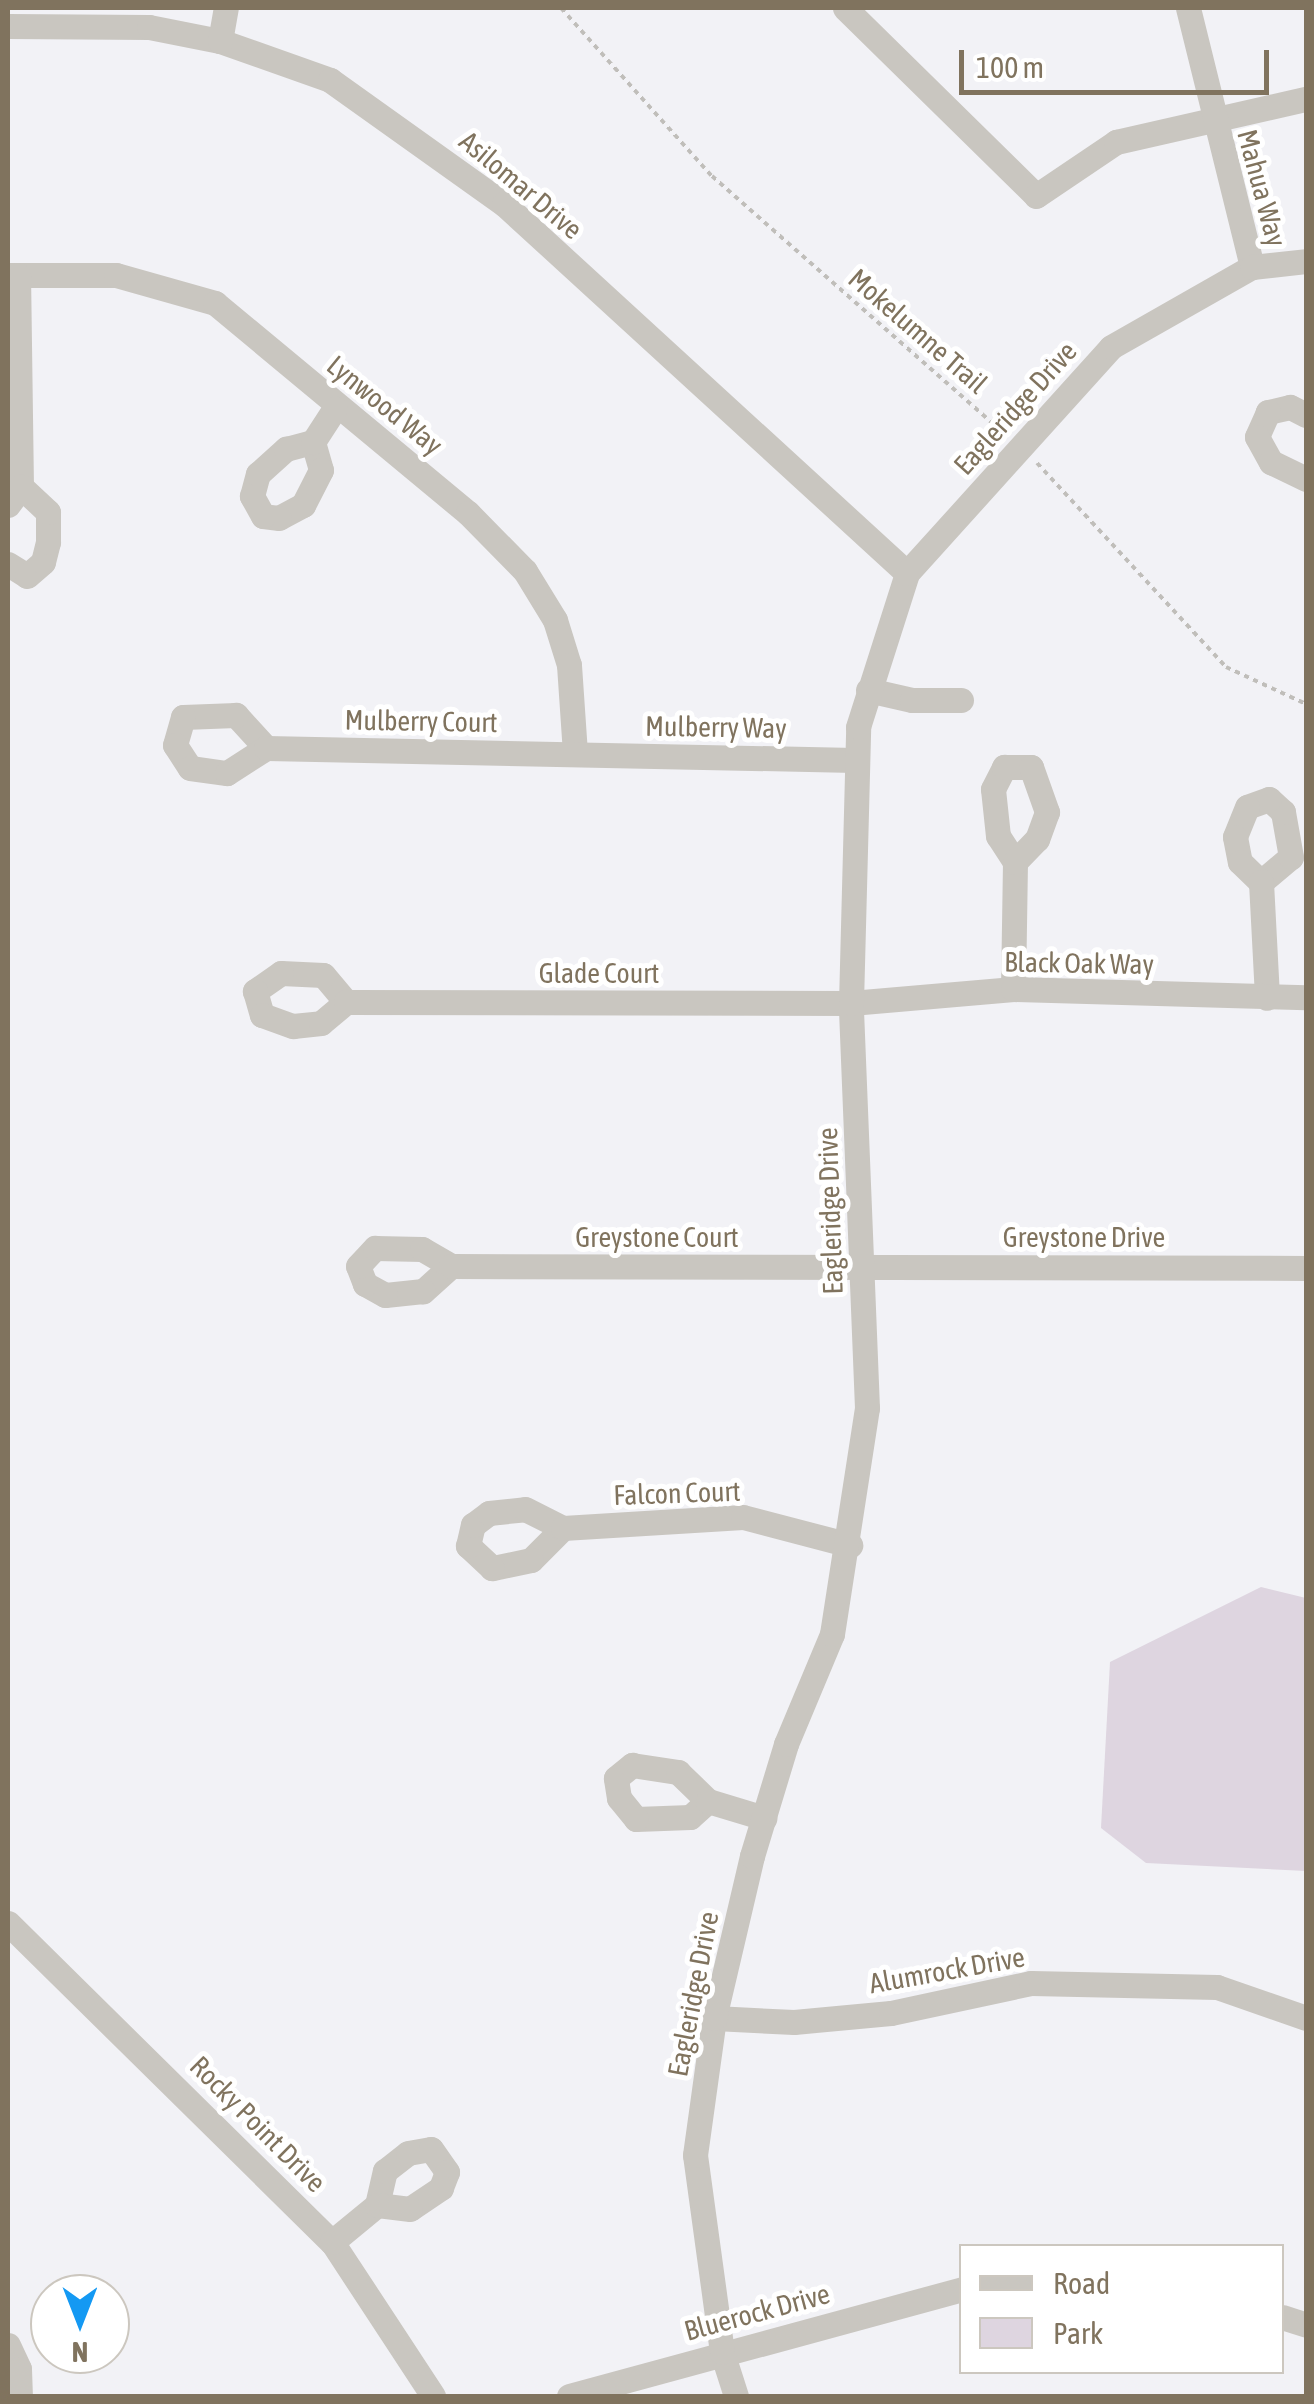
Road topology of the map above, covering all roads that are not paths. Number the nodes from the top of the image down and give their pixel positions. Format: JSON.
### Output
{"nodes":[{"id":1,"x":226,"y":8,"type":"edge"},
{"id":2,"x":845,"y":8,"type":"edge"},
{"id":3,"x":1188,"y":8,"type":"edge"},
{"id":4,"x":8,"y":26,"type":"edge"},
{"id":5,"x":220,"y":40,"type":"junction"},
{"id":6,"x":1306,"y":99,"type":"edge"},
{"id":7,"x":1212,"y":117,"type":"junction"},
{"id":8,"x":1306,"y":261,"type":"edge"},
{"id":9,"x":1252,"y":268,"type":"junction"},
{"id":10,"x":13,"y":275,"type":"edge"},
{"id":11,"x":335,"y":408,"type":"junction"},
{"id":12,"x":1306,"y":414,"type":"edge"},
{"id":13,"x":313,"y":442,"type":"dead end"},
{"id":14,"x":1306,"y":479,"type":"edge"},
{"id":15,"x":14,"y":496,"type":"edge"},
{"id":16,"x":8,"y":564,"type":"edge"},
{"id":17,"x":907,"y":574,"type":"junction"},
{"id":18,"x":868,"y":690,"type":"junction"},
{"id":19,"x":961,"y":700,"type":"dead end"},
{"id":20,"x":266,"y":748,"type":"dead end"},
{"id":21,"x":575,"y":754,"type":"junction"},
{"id":22,"x":856,"y":760,"type":"junction"},
{"id":23,"x":1015,"y":862,"type":"dead end"},
{"id":24,"x":1262,"y":882,"type":"dead end"},
{"id":25,"x":1012,"y":989,"type":"junction"},
{"id":26,"x":1268,"y":998,"type":"junction"},
{"id":27,"x":1306,"y":998,"type":"edge"},
{"id":28,"x":346,"y":1002,"type":"dead end"},
{"id":29,"x":851,"y":1004,"type":"junction"},
{"id":30,"x":450,"y":1266,"type":"dead end"},
{"id":31,"x":1306,"y":1268,"type":"edge"},
{"id":32,"x":863,"y":1269,"type":"junction"},
{"id":33,"x":563,"y":1528,"type":"dead end"},
{"id":34,"x":850,"y":1545,"type":"junction"},
{"id":35,"x":708,"y":1800,"type":"dead end"},
{"id":36,"x":764,"y":1818,"type":"junction"},
{"id":37,"x":8,"y":1923,"type":"edge"},
{"id":38,"x":714,"y":2018,"type":"junction"},
{"id":39,"x":1306,"y":2018,"type":"edge"},
{"id":40,"x":377,"y":2204,"type":"dead end"},
{"id":41,"x":332,"y":2242,"type":"junction"},
{"id":42,"x":959,"y":2289,"type":"edge"},
{"id":43,"x":8,"y":2345,"type":"edge"},
{"id":44,"x":722,"y":2352,"type":"junction"},
{"id":45,"x":20,"y":2396,"type":"edge"},
{"id":46,"x":432,"y":2396,"type":"edge"},
{"id":47,"x":570,"y":2396,"type":"edge"},
{"id":48,"x":736,"y":2396,"type":"edge"}],
"edges":[{"from":1,"to":5,"type":"street"},
{"from":2,"to":7,"type":"street"},
{"from":3,"to":7,"type":"street","name":"Mahua Way"},
{"from":4,"to":5,"type":"street","name":"Asilomar Drive"},
{"from":5,"to":17,"type":"street","name":"Asilomar Drive"},
{"from":6,"to":7,"type":"street"},
{"from":7,"to":9,"type":"street","name":"Mahua Way"},
{"from":8,"to":9,"type":"street","name":"Eagleridge Drive"},
{"from":9,"to":17,"type":"street","name":"Eagleridge Drive"},
{"from":10,"to":11,"type":"street","name":"Lynwood Way"},
{"from":10,"to":15,"type":"street"},
{"from":11,"to":13,"type":"street"},
{"from":11,"to":21,"type":"street","name":"Lynwood Way"},
{"from":12,"to":14,"type":"street"},
{"from":15,"to":16,"type":"street"},
{"from":17,"to":18,"type":"street","name":"Eagleridge Drive"},
{"from":18,"to":19,"type":"street"},
{"from":18,"to":22,"type":"street","name":"Eagleridge Drive"},
{"from":20,"to":21,"type":"street","name":"Mulberry Court"},
{"from":21,"to":22,"type":"street","name":"Mulberry Way"},
{"from":22,"to":29,"type":"street","name":"Eagleridge Drive"},
{"from":23,"to":25,"type":"street"},
{"from":24,"to":26,"type":"street"},
{"from":25,"to":26,"type":"street","name":"Black Oak Way"},
{"from":25,"to":29,"type":"street","name":"Black Oak Way"},
{"from":26,"to":27,"type":"street","name":"Black Oak Way"},
{"from":28,"to":29,"type":"street","name":"Glade Court"},
{"from":29,"to":32,"type":"street","name":"Eagleridge Drive"},
{"from":30,"to":32,"type":"street","name":"Greystone Court"},
{"from":31,"to":32,"type":"street","name":"Greystone Drive"},
{"from":32,"to":34,"type":"street","name":"Eagleridge Drive"},
{"from":33,"to":34,"type":"street","name":"Falcon Court"},
{"from":34,"to":36,"type":"street","name":"Eagleridge Drive"},
{"from":35,"to":36,"type":"street"},
{"from":36,"to":38,"type":"street","name":"Eagleridge Drive"},
{"from":37,"to":41,"type":"street","name":"Rocky Point Drive"},
{"from":38,"to":39,"type":"street","name":"Alumrock Drive"},
{"from":38,"to":44,"type":"street","name":"Eagleridge Drive"},
{"from":40,"to":41,"type":"street"},
{"from":41,"to":46,"type":"street","name":"Rocky Point Drive"},
{"from":42,"to":44,"type":"street","name":"Bluerock Drive"},
{"from":43,"to":45,"type":"street"},
{"from":44,"to":47,"type":"street","name":"Bluerock Drive"},
{"from":44,"to":48,"type":"street","name":"Eagleridge Drive"}]}
